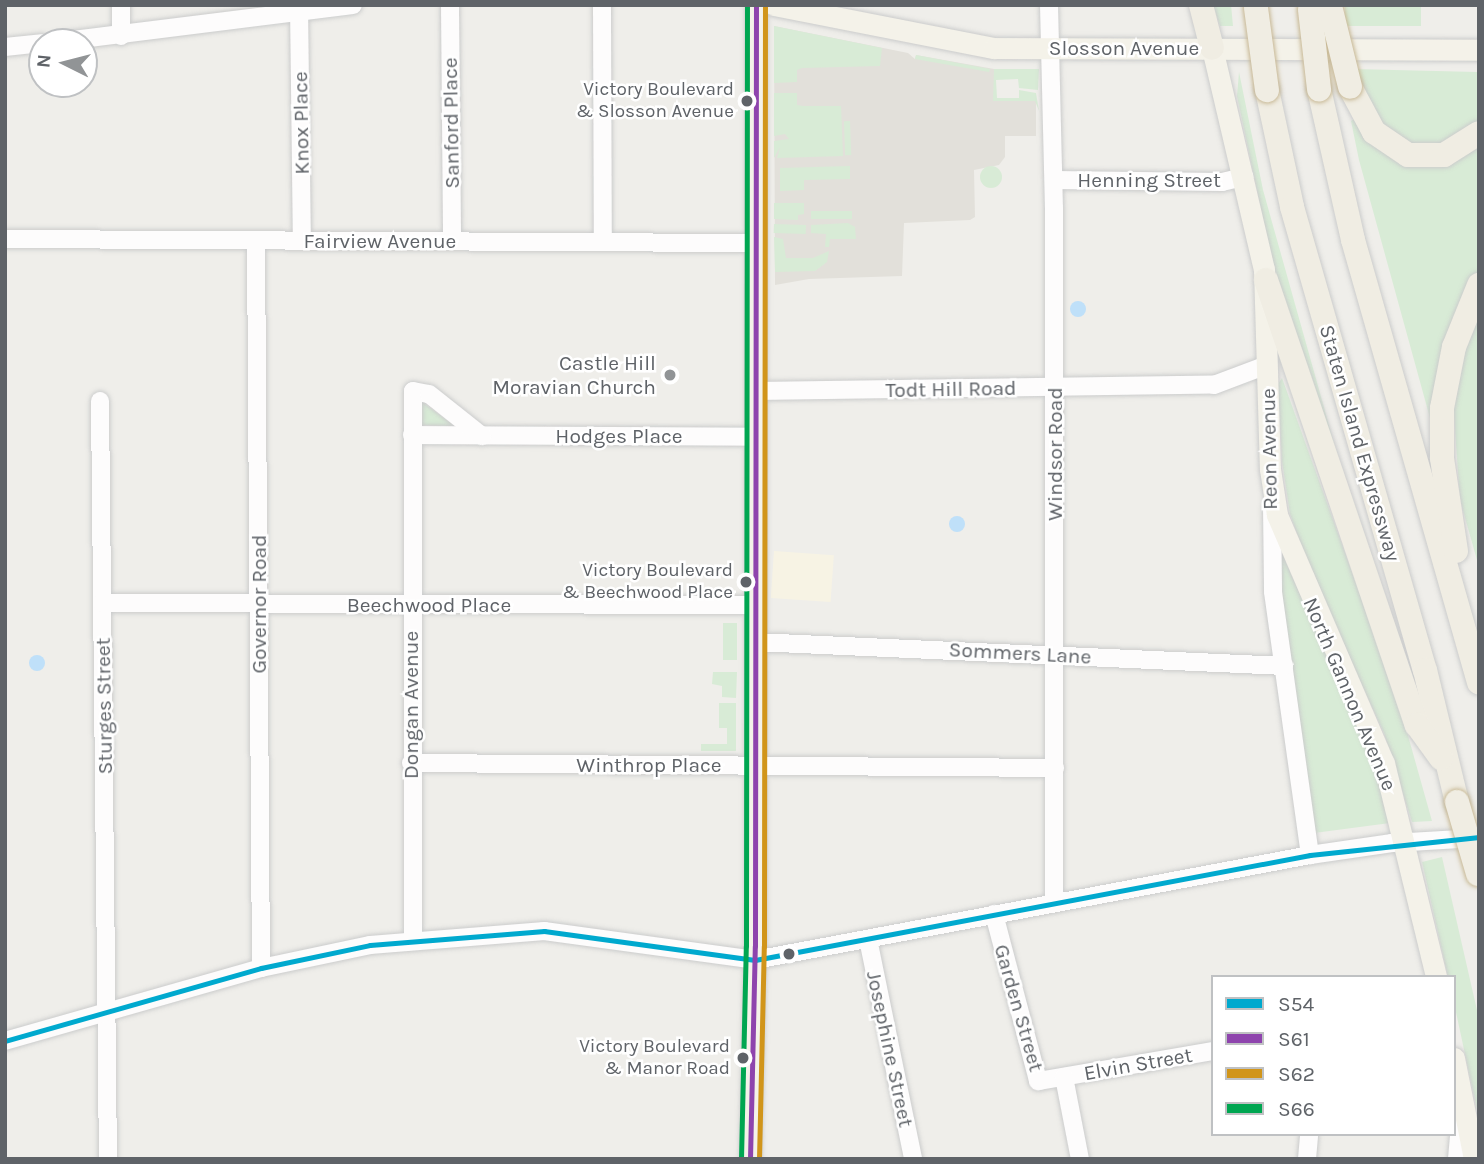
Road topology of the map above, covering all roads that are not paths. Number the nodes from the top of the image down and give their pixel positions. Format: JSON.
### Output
{"nodes":[{"id":1,"x":121,"y":5,"type":"edge"},
{"id":2,"x":353,"y":5,"type":"edge"},
{"id":3,"x":450,"y":5,"type":"edge"},
{"id":4,"x":602,"y":5,"type":"edge"},
{"id":5,"x":756,"y":5,"type":"edge"},
{"id":6,"x":774,"y":5,"type":"edge"},
{"id":7,"x":1049,"y":5,"type":"edge"},
{"id":8,"x":1201,"y":5,"type":"edge"},
{"id":9,"x":1256,"y":7,"type":"edge"},
{"id":10,"x":1320,"y":8,"type":"edge"},
{"id":11,"x":299,"y":9,"type":"edge"},
{"id":12,"x":121,"y":36,"type":"junction"},
{"id":13,"x":98,"y":38,"type":"edge"},
{"id":14,"x":28,"y":45,"type":"edge"},
{"id":15,"x":5,"y":47,"type":"edge"},
{"id":16,"x":1049,"y":48,"type":"junction"},
{"id":17,"x":1212,"y":48,"type":"junction"},
{"id":18,"x":1479,"y":50,"type":"edge"},
{"id":19,"x":1479,"y":133,"type":"edge"},
{"id":20,"x":1244,"y":177,"type":"junction"},
{"id":21,"x":1054,"y":180,"type":"junction"},
{"id":22,"x":5,"y":239,"type":"edge"},
{"id":23,"x":256,"y":240,"type":"junction"},
{"id":24,"x":302,"y":240,"type":"junction"},
{"id":25,"x":452,"y":241,"type":"junction"},
{"id":26,"x":603,"y":242,"type":"junction"},
{"id":27,"x":756,"y":243,"type":"junction"},
{"id":28,"x":1266,"y":280,"type":"junction"},
{"id":29,"x":1479,"y":285,"type":"edge"},
{"id":30,"x":1267,"y":365,"type":"junction"},
{"id":31,"x":1055,"y":387,"type":"junction"},
{"id":32,"x":756,"y":391,"type":"junction"},
{"id":33,"x":100,"y":401,"type":"dead end"},
{"id":34,"x":412,"y":435,"type":"junction"},
{"id":35,"x":482,"y":436,"type":"junction"},
{"id":36,"x":756,"y":437,"type":"junction"},
{"id":37,"x":1273,"y":495,"type":"junction"},
{"id":38,"x":102,"y":603,"type":"junction"},
{"id":39,"x":259,"y":603,"type":"junction"},
{"id":40,"x":410,"y":605,"type":"junction"},
{"id":41,"x":756,"y":606,"type":"junction"},
{"id":42,"x":756,"y":642,"type":"junction"},
{"id":43,"x":1055,"y":655,"type":"junction"},
{"id":44,"x":1472,"y":656,"type":"junction"},
{"id":45,"x":1284,"y":666,"type":"junction"},
{"id":46,"x":1479,"y":682,"type":"edge"},
{"id":47,"x":411,"y":763,"type":"junction"},
{"id":48,"x":756,"y":766,"type":"junction"},
{"id":49,"x":1448,"y":767,"type":"junction"},
{"id":50,"x":1055,"y":768,"type":"junction"},
{"id":51,"x":1479,"y":838,"type":"edge"},
{"id":52,"x":1405,"y":842,"type":"junction"},
{"id":53,"x":1310,"y":855,"type":"junction"},
{"id":54,"x":1478,"y":876,"type":"edge"},
{"id":55,"x":1054,"y":903,"type":"junction"},
{"id":56,"x":994,"y":914,"type":"junction"},
{"id":57,"x":868,"y":939,"type":"junction"},
{"id":58,"x":413,"y":940,"type":"junction"},
{"id":59,"x":755,"y":960,"type":"junction"},
{"id":60,"x":261,"y":968,"type":"junction"},
{"id":61,"x":1436,"y":975,"type":"edge"},
{"id":62,"x":108,"y":1012,"type":"junction"},
{"id":63,"x":5,"y":1041,"type":"edge"},
{"id":64,"x":1211,"y":1051,"type":"edge"},
{"id":65,"x":1456,"y":1066,"type":"edge"},
{"id":66,"x":1064,"y":1077,"type":"junction"},
{"id":67,"x":1462,"y":1092,"type":"junction"},
{"id":68,"x":1309,"y":1136,"type":"edge"},
{"id":69,"x":108,"y":1159,"type":"edge"},
{"id":70,"x":750,"y":1159,"type":"edge"},
{"id":71,"x":913,"y":1159,"type":"edge"},
{"id":72,"x":1080,"y":1159,"type":"edge"},
{"id":73,"x":1307,"y":1159,"type":"edge"},
{"id":74,"x":1457,"y":1159,"type":"edge"},
{"id":75,"x":1475,"y":1159,"type":"edge"}],
"edges":[{"from":1,"to":12,"type":"street"},
{"from":2,"to":11,"type":"street"},
{"from":3,"to":25,"type":"street","name":"Sanford Place"},
{"from":4,"to":26,"type":"street"},
{"from":5,"to":27,"type":"main road"},
{"from":6,"to":16,"type":"main road","name":"Slosson Avenue"},
{"from":7,"to":16,"type":"street","name":"Windsor Road"},
{"from":8,"to":17,"type":"highway"},
{"from":9,"to":49,"type":"highway","name":"Staten Island Expressway","bridge":true},
{"from":10,"to":19,"type":"highway","bridge":true},
{"from":10,"to":44,"type":"highway","bridge":true},
{"from":11,"to":12,"type":"street"},
{"from":11,"to":24,"type":"street","name":"Knox Place"},
{"from":12,"to":13,"type":"street"},
{"from":14,"to":15,"type":"street"},
{"from":16,"to":17,"type":"main road","name":"Slosson Avenue"},
{"from":16,"to":21,"type":"street","name":"Windsor Road"},
{"from":17,"to":18,"type":"main road","name":"Slosson Avenue"},
{"from":17,"to":20,"type":"main road","name":"Reon Avenue"},
{"from":20,"to":21,"type":"street","name":"Henning Street"},
{"from":20,"to":28,"type":"main road","name":"Reon Avenue"},
{"from":21,"to":31,"type":"street","name":"Windsor Road"},
{"from":22,"to":23,"type":"street","name":"Fairview Avenue"},
{"from":23,"to":24,"type":"street","name":"Fairview Avenue"},
{"from":23,"to":39,"type":"street","name":"Governor Road"},
{"from":24,"to":25,"type":"street","name":"Fairview Avenue"},
{"from":25,"to":26,"type":"street","name":"Fairview Avenue"},
{"from":26,"to":27,"type":"street","name":"Fairview Avenue"},
{"from":27,"to":32,"type":"main road"},
{"from":28,"to":30,"type":"main road","name":"Reon Avenue"},
{"from":28,"to":49,"type":"highway"},
{"from":29,"to":44,"type":"highway"},
{"from":30,"to":31,"type":"street","name":"Todt Hill Road"},
{"from":30,"to":37,"type":"main road","name":"Reon Avenue"},
{"from":31,"to":32,"type":"street","name":"Todt Hill Road"},
{"from":31,"to":43,"type":"street","name":"Windsor Road"},
{"from":32,"to":36,"type":"main road"},
{"from":33,"to":38,"type":"street","name":"Sturges Street"},
{"from":34,"to":35,"type":"street","name":"Hodges Place"},
{"from":34,"to":35,"type":"street","name":"Dongan Avenue"},
{"from":34,"to":40,"type":"street","name":"Dongan Avenue"},
{"from":35,"to":36,"type":"street","name":"Hodges Place"},
{"from":36,"to":41,"type":"main road"},
{"from":37,"to":45,"type":"street","name":"Reon Avenue"},
{"from":37,"to":52,"type":"main road","name":"North Gannon Avenue"},
{"from":38,"to":39,"type":"street","name":"Beechwood Place"},
{"from":38,"to":62,"type":"street","name":"Sturges Street"},
{"from":39,"to":40,"type":"street","name":"Beechwood Place"},
{"from":39,"to":60,"type":"street","name":"Governor Road"},
{"from":40,"to":41,"type":"street","name":"Beechwood Place"},
{"from":40,"to":47,"type":"street","name":"Dongan Avenue"},
{"from":41,"to":42,"type":"main road"},
{"from":42,"to":43,"type":"street","name":"Sommers Lane"},
{"from":42,"to":48,"type":"main road"},
{"from":43,"to":45,"type":"street","name":"Sommers Lane"},
{"from":43,"to":50,"type":"street","name":"Windsor Road"},
{"from":44,"to":46,"type":"highway"},
{"from":45,"to":53,"type":"street","name":"Reon Avenue"},
{"from":47,"to":48,"type":"street","name":"Winthrop Place"},
{"from":47,"to":58,"type":"street","name":"Dongan Avenue"},
{"from":48,"to":50,"type":"street","name":"Winthrop Place"},
{"from":48,"to":59,"type":"main road"},
{"from":49,"to":54,"type":"highway","name":"Staten Island Expressway","bridge":true},
{"from":50,"to":55,"type":"street","name":"Windsor Road"},
{"from":51,"to":52,"type":"street"},
{"from":52,"to":53,"type":"street"},
{"from":52,"to":61,"type":"main road","name":"North Gannon Avenue"},
{"from":53,"to":55,"type":"street"},
{"from":55,"to":56,"type":"street"},
{"from":56,"to":57,"type":"street"},
{"from":56,"to":66,"type":"street","name":"Garden Street"},
{"from":57,"to":59,"type":"street"},
{"from":57,"to":71,"type":"street","name":"Josephine Street"},
{"from":58,"to":59,"type":"street"},
{"from":58,"to":60,"type":"street"},
{"from":59,"to":70,"type":"main road"},
{"from":60,"to":62,"type":"street"},
{"from":62,"to":63,"type":"street"},
{"from":62,"to":69,"type":"street","name":"Sturges Street"},
{"from":64,"to":66,"type":"street","name":"Elvin Street"},
{"from":65,"to":67,"type":"main road"},
{"from":66,"to":72,"type":"street","name":"Garden Street"},
{"from":67,"to":74,"type":"street"},
{"from":67,"to":75,"type":"main road"},
{"from":68,"to":73,"type":"street"}]}
